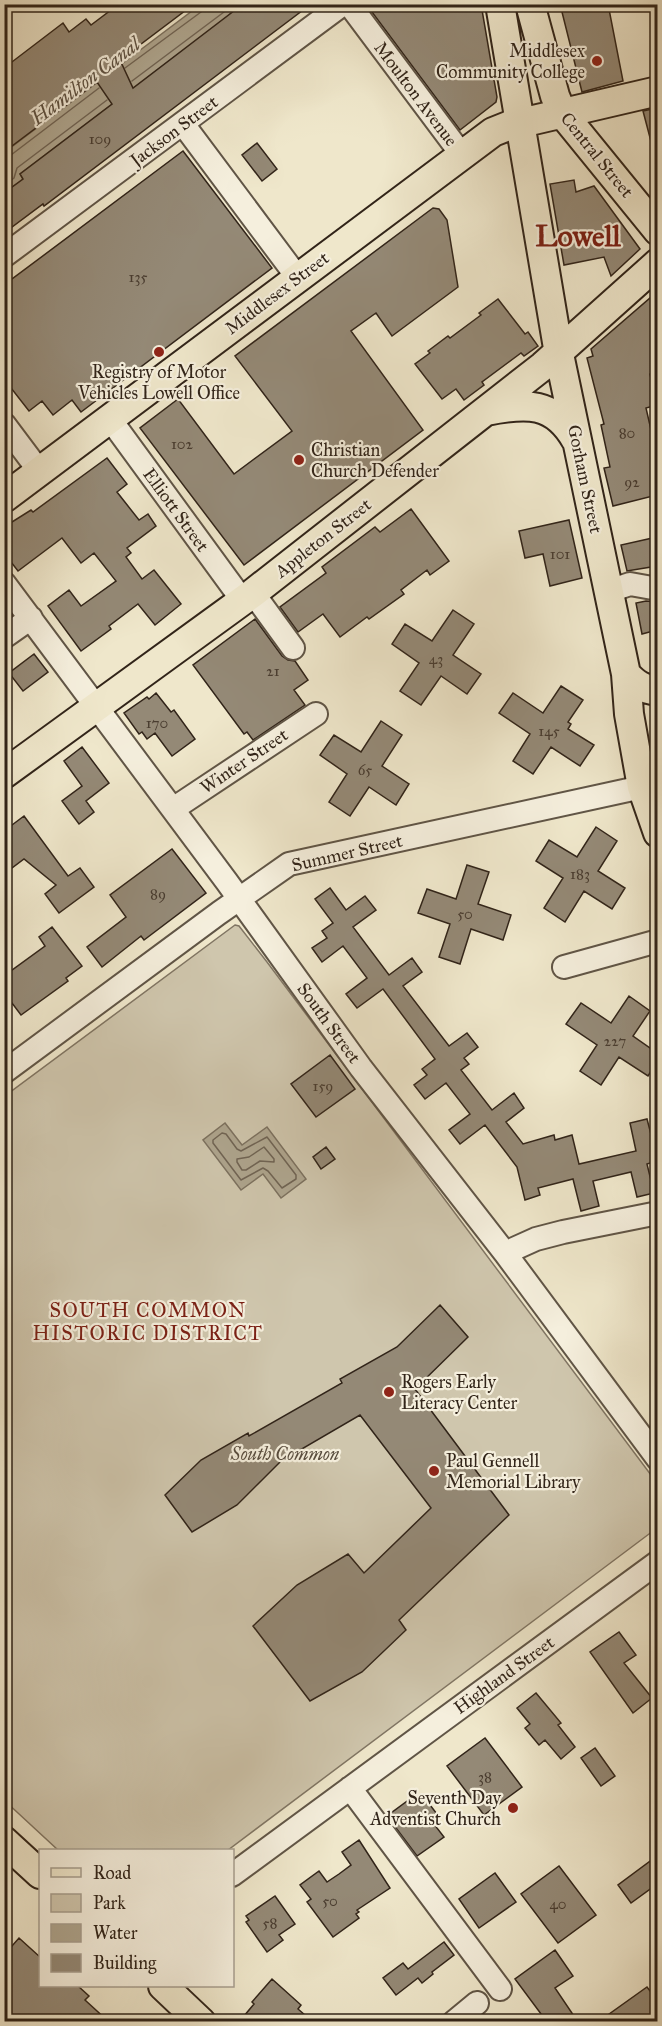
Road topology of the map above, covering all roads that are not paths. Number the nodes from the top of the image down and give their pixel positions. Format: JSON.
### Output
{"nodes":[{"id":1,"x":343,"y":4,"type":"edge"},
{"id":2,"x":349,"y":4,"type":"edge"},
{"id":3,"x":500,"y":4,"type":"edge"},
{"id":4,"x":530,"y":4,"type":"edge"},
{"id":5,"x":657,"y":91,"type":"edge"},
{"id":6,"x":562,"y":113,"type":"junction"},
{"id":7,"x":520,"y":123,"type":"junction"},
{"id":8,"x":183,"y":124,"type":"junction"},
{"id":9,"x":462,"y":155,"type":"junction"},
{"id":10,"x":657,"y":231,"type":"edge"},
{"id":11,"x":4,"y":256,"type":"edge"},
{"id":12,"x":657,"y":263,"type":"edge"},
{"id":13,"x":298,"y":278,"type":"junction"},
{"id":14,"x":559,"y":354,"type":"junction"},
{"id":15,"x":484,"y":412,"type":"junction"},
{"id":16,"x":110,"y":419,"type":"junction"},
{"id":17,"x":4,"y":424,"type":"edge"},
{"id":18,"x":576,"y":441,"type":"junction"},
{"id":19,"x":40,"y":472,"type":"junction"},
{"id":20,"x":4,"y":498,"type":"edge"},
{"id":21,"x":4,"y":583,"type":"edge"},
{"id":22,"x":657,"y":590,"type":"edge"},
{"id":23,"x":609,"y":591,"type":"junction"},
{"id":24,"x":248,"y":597,"type":"junction"},
{"id":25,"x":31,"y":618,"type":"junction"},
{"id":26,"x":4,"y":637,"type":"edge"},
{"id":27,"x":293,"y":648,"type":"dead end"},
{"id":28,"x":626,"y":674,"type":"junction"},
{"id":29,"x":657,"y":691,"type":"edge"},
{"id":30,"x":96,"y":706,"type":"junction"},
{"id":31,"x":316,"y":714,"type":"dead end"},
{"id":32,"x":4,"y":774,"type":"edge"},
{"id":33,"x":642,"y":787,"type":"junction"},
{"id":34,"x":173,"y":809,"type":"junction"},
{"id":35,"x":657,"y":833,"type":"edge"},
{"id":36,"x":239,"y":898,"type":"junction"},
{"id":37,"x":657,"y":941,"type":"edge"},
{"id":38,"x":564,"y":967,"type":"dead end"},
{"id":39,"x":4,"y":1072,"type":"edge"},
{"id":40,"x":657,"y":1213,"type":"edge"},
{"id":41,"x":506,"y":1253,"type":"junction"},
{"id":42,"x":657,"y":1459,"type":"edge"},
{"id":43,"x":657,"y":1562,"type":"edge"},
{"id":44,"x":350,"y":1788,"type":"junction"},
{"id":45,"x":4,"y":1841,"type":"edge"},
{"id":46,"x":39,"y":1873,"type":"edge"},
{"id":47,"x":234,"y":1874,"type":"edge"},
{"id":48,"x":164,"y":1987,"type":"edge"},
{"id":49,"x":500,"y":1989,"type":"dead end"},
{"id":50,"x":477,"y":2003,"type":"dead end"},
{"id":51,"x":201,"y":2022,"type":"edge"},
{"id":52,"x":454,"y":2022,"type":"edge"}],
"edges":[{"from":1,"to":8,"type":"street","name":"Jackson Street"},
{"from":2,"to":9,"type":"street","name":"Moulton Avenue"},
{"from":3,"to":7,"type":"main road"},
{"from":4,"to":6,"type":"main road","name":"Central Street"},
{"from":5,"to":6,"type":"main road","name":"Middlesex Street"},
{"from":6,"to":7,"type":"main road","name":"Middlesex Street"},
{"from":6,"to":10,"type":"main road","name":"Central Street"},
{"from":7,"to":9,"type":"main road","name":"Middlesex Street"},
{"from":7,"to":14,"type":"main road","name":"Gorham Street"},
{"from":8,"to":11,"type":"street","name":"Jackson Street"},
{"from":8,"to":13,"type":"street"},
{"from":9,"to":13,"type":"main road","name":"Middlesex Street"},
{"from":12,"to":14,"type":"main road","name":"Appleton Street"},
{"from":13,"to":16,"type":"main road","name":"Middlesex Street"},
{"from":14,"to":15,"type":"main road","name":"Appleton Street"},
{"from":14,"to":18,"type":"main road","name":"Gorham Street"},
{"from":15,"to":18,"type":"main road"},
{"from":15,"to":24,"type":"main road","name":"Appleton Street"},
{"from":16,"to":19,"type":"main road","name":"Middlesex Street"},
{"from":16,"to":24,"type":"street","name":"Elliott Street"},
{"from":17,"to":19,"type":"street"},
{"from":18,"to":23,"type":"main road","name":"Gorham Street"},
{"from":19,"to":20,"type":"main road","name":"Middlesex Street"},
{"from":21,"to":25,"type":"street","name":"South Street"},
{"from":22,"to":23,"type":"street"},
{"from":23,"to":28,"type":"main road","name":"Gorham Street"},
{"from":24,"to":27,"type":"street","name":"Elliott Street"},
{"from":24,"to":30,"type":"main road","name":"Appleton Street"},
{"from":25,"to":26,"type":"street"},
{"from":25,"to":30,"type":"street","name":"South Street"},
{"from":28,"to":29,"type":"main road"},
{"from":28,"to":33,"type":"main road","name":"Gorham Street"},
{"from":30,"to":32,"type":"main road","name":"Appleton Street"},
{"from":30,"to":34,"type":"street","name":"South Street"},
{"from":31,"to":34,"type":"street","name":"Winter Street"},
{"from":33,"to":35,"type":"main road","name":"Gorham Street"},
{"from":33,"to":36,"type":"street","name":"Summer Street"},
{"from":34,"to":36,"type":"street","name":"South Street"},
{"from":36,"to":39,"type":"street","name":"Summer Street"},
{"from":36,"to":41,"type":"street","name":"South Street"},
{"from":37,"to":38,"type":"street"},
{"from":40,"to":41,"type":"street"},
{"from":41,"to":42,"type":"street","name":"South Street"},
{"from":43,"to":44,"type":"street","name":"Highland Street"},
{"from":44,"to":47,"type":"street","name":"Highland Street"},
{"from":44,"to":49,"type":"street"},
{"from":45,"to":46,"type":"main road"},
{"from":48,"to":51,"type":"main road"},
{"from":50,"to":52,"type":"street"}]}
